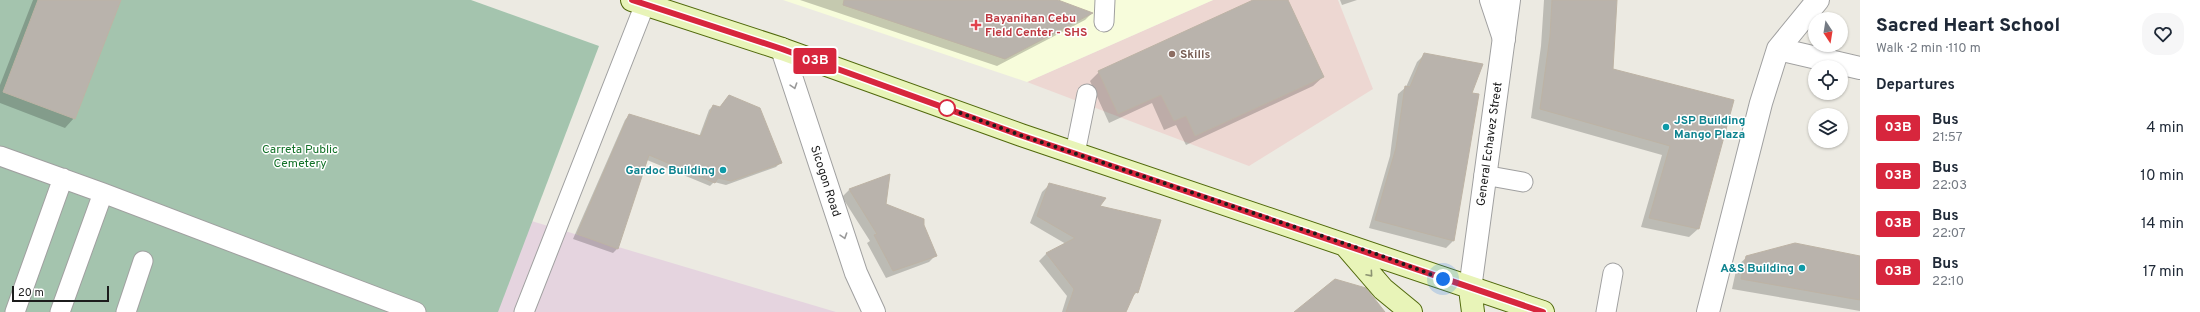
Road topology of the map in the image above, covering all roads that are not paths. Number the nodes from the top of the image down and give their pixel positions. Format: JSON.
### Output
{"nodes":[{"id":1,"x":1105,"y":0,"type":"edge"},
{"id":2,"x":1491,"y":0,"type":"edge"},
{"id":3,"x":1509,"y":0,"type":"edge"},
{"id":4,"x":1818,"y":0,"type":"edge"},
{"id":5,"x":639,"y":2,"type":"edge"},
{"id":6,"x":1104,"y":22,"type":"dead end"},
{"id":7,"x":1504,"y":38,"type":"junction"},
{"id":8,"x":782,"y":49,"type":"junction"},
{"id":9,"x":1778,"y":49,"type":"junction"},
{"id":10,"x":1860,"y":68,"type":"edge"},
{"id":11,"x":1087,"y":94,"type":"dead end"},
{"id":12,"x":1075,"y":153,"type":"junction"},
{"id":13,"x":0,"y":156,"type":"edge"},
{"id":14,"x":1484,"y":175,"type":"junction"},
{"id":15,"x":63,"y":178,"type":"junction"},
{"id":16,"x":1523,"y":182,"type":"dead end"},
{"id":17,"x":103,"y":193,"type":"junction"},
{"id":18,"x":1345,"y":245,"type":"junction"},
{"id":19,"x":144,"y":261,"type":"dead end"},
{"id":20,"x":1613,"y":273,"type":"dead end"},
{"id":21,"x":1470,"y":289,"type":"junction"},
{"id":22,"x":15,"y":312,"type":"edge"},
{"id":23,"x":60,"y":312,"type":"edge"},
{"id":24,"x":126,"y":312,"type":"edge"},
{"id":25,"x":416,"y":312,"type":"edge"},
{"id":26,"x":524,"y":312,"type":"edge"},
{"id":27,"x":874,"y":312,"type":"edge"},
{"id":28,"x":1411,"y":312,"type":"edge"},
{"id":29,"x":1473,"y":312,"type":"edge"},
{"id":30,"x":1543,"y":312,"type":"edge"},
{"id":31,"x":1606,"y":312,"type":"edge"},
{"id":32,"x":1708,"y":312,"type":"edge"}],
"edges":[{"from":1,"to":6,"type":"lane"},
{"from":2,"to":7,"type":"street"},
{"from":3,"to":7,"type":"street","name":"General Echavez Street"},
{"from":4,"to":9,"type":"street"},
{"from":5,"to":8,"type":"main road"},
{"from":5,"to":26,"type":"lane"},
{"from":7,"to":14,"type":"street","name":"General Echavez Street"},
{"from":8,"to":12,"type":"main road"},
{"from":8,"to":27,"type":"street","name":"Sicogon Road","one_way":true},
{"from":9,"to":10,"type":"street"},
{"from":9,"to":32,"type":"street"},
{"from":11,"to":12,"type":"lane"},
{"from":12,"to":18,"type":"main road"},
{"from":13,"to":15,"type":"lane"},
{"from":14,"to":16,"type":"lane"},
{"from":14,"to":21,"type":"street","name":"General Echavez Street"},
{"from":15,"to":17,"type":"lane"},
{"from":15,"to":22,"type":"lane"},
{"from":17,"to":23,"type":"lane"},
{"from":17,"to":25,"type":"lane"},
{"from":18,"to":21,"type":"main road"},
{"from":18,"to":28,"type":"main road","one_way":true},
{"from":19,"to":24,"type":"lane"},
{"from":20,"to":31,"type":"lane"},
{"from":21,"to":29,"type":"main road"},
{"from":21,"to":30,"type":"main road"}]}
